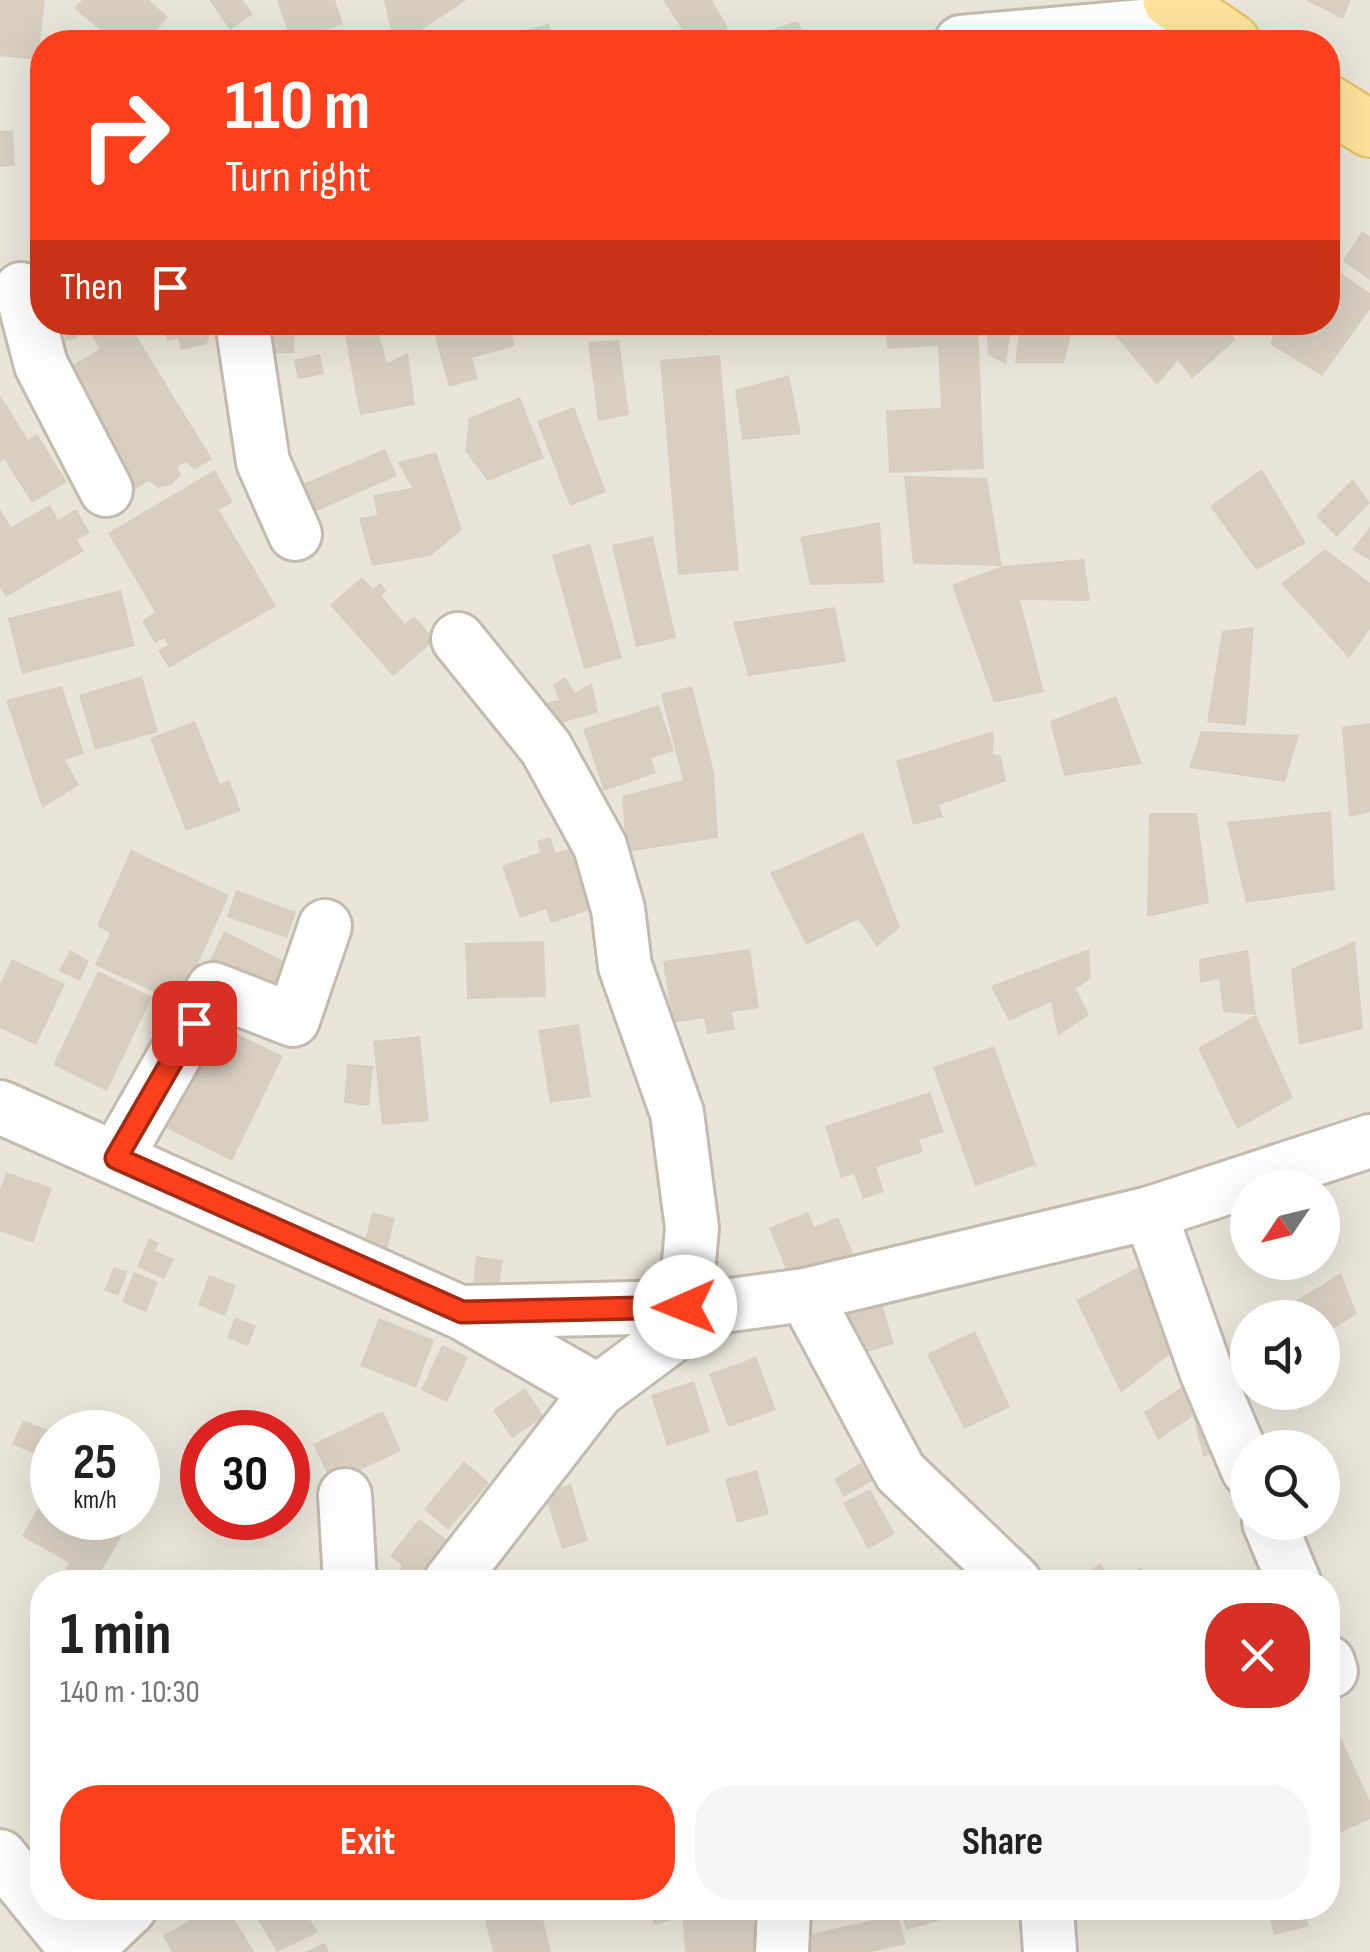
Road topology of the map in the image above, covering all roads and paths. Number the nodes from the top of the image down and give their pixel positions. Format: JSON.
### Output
{"nodes":[{"id":1,"x":970,"y":0,"type":"edge"},
{"id":2,"x":1201,"y":21,"type":"edge"},
{"id":3,"x":941,"y":30,"type":"edge"},
{"id":4,"x":1098,"y":30,"type":"edge"},
{"id":5,"x":1340,"y":110,"type":"edge"},
{"id":6,"x":1370,"y":130,"type":"edge"},
{"id":7,"x":21,"y":289,"type":"edge"},
{"id":8,"x":30,"y":323,"type":"edge"},
{"id":9,"x":33,"y":335,"type":"edge"},
{"id":10,"x":244,"y":335,"type":"edge"},
{"id":11,"x":106,"y":490,"type":"dead end"},
{"id":12,"x":294,"y":534,"type":"dead end"},
{"id":13,"x":458,"y":639,"type":"dead end"},
{"id":14,"x":325,"y":926,"type":"dead end"},
{"id":15,"x":0,"y":1106,"type":"edge"},
{"id":16,"x":1370,"y":1141,"type":"edge"},
{"id":17,"x":116,"y":1158,"type":"junction"},
{"id":18,"x":1150,"y":1214,"type":"junction"},
{"id":19,"x":805,"y":1295,"type":"junction"},
{"id":20,"x":704,"y":1306,"type":"junction"},
{"id":21,"x":462,"y":1312,"type":"junction"},
{"id":22,"x":598,"y":1390,"type":"junction"},
{"id":23,"x":1233,"y":1430,"type":"edge"},
{"id":24,"x":346,"y":1495,"type":"dead end"},
{"id":25,"x":1276,"y":1540,"type":"edge"},
{"id":26,"x":349,"y":1570,"type":"edge"},
{"id":27,"x":459,"y":1570,"type":"edge"},
{"id":28,"x":1002,"y":1570,"type":"edge"},
{"id":29,"x":1289,"y":1570,"type":"edge"},
{"id":30,"x":0,"y":1856,"type":"edge"},
{"id":31,"x":30,"y":1892,"type":"edge"},
{"id":32,"x":54,"y":1920,"type":"edge"},
{"id":33,"x":117,"y":1920,"type":"edge"},
{"id":34,"x":783,"y":1920,"type":"edge"},
{"id":35,"x":1048,"y":1920,"type":"edge"},
{"id":36,"x":81,"y":1952,"type":"edge"},
{"id":37,"x":782,"y":1952,"type":"edge"},
{"id":38,"x":1050,"y":1952,"type":"edge"}],
"edges":[{"from":1,"to":3,"type":"street"},
{"from":2,"to":4,"type":"street"},
{"from":5,"to":6,"type":"main road"},
{"from":7,"to":8,"type":"street"},
{"from":9,"to":11,"type":"street"},
{"from":10,"to":12,"type":"street"},
{"from":13,"to":20,"type":"street"},
{"from":14,"to":17,"type":"street"},
{"from":15,"to":17,"type":"street"},
{"from":16,"to":18,"type":"street"},
{"from":17,"to":21,"type":"street"},
{"from":18,"to":19,"type":"street"},
{"from":18,"to":23,"type":"street"},
{"from":19,"to":20,"type":"street"},
{"from":19,"to":28,"type":"street"},
{"from":20,"to":21,"type":"street"},
{"from":20,"to":22,"type":"street"},
{"from":21,"to":22,"type":"street"},
{"from":22,"to":27,"type":"street"},
{"from":24,"to":26,"type":"street"},
{"from":25,"to":29,"type":"street"},
{"from":30,"to":31,"type":"street"},
{"from":32,"to":36,"type":"street"},
{"from":33,"to":36,"type":"street"},
{"from":34,"to":37,"type":"street"},
{"from":35,"to":38,"type":"street"}]}
